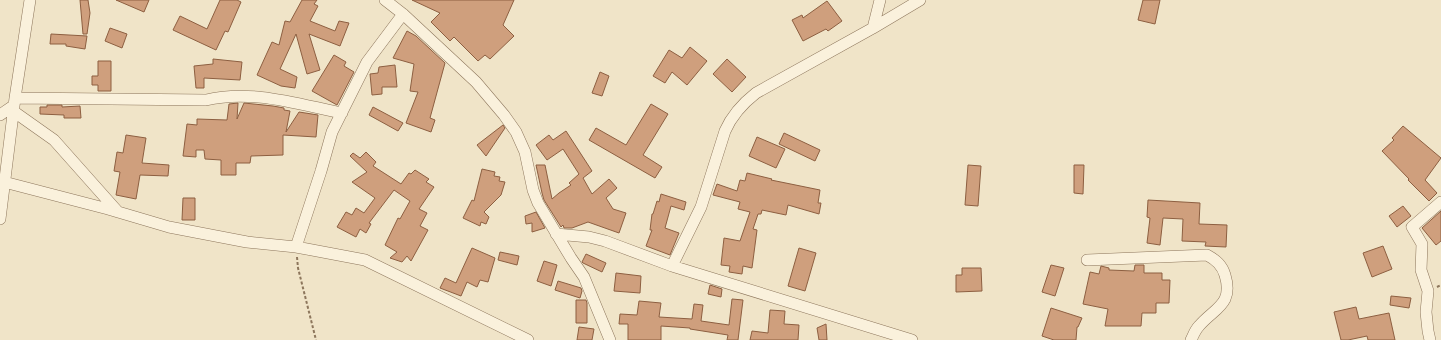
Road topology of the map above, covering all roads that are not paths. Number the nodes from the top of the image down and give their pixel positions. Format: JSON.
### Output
{"nodes":[{"id":1,"x":30,"y":0,"type":"edge"},
{"id":2,"x":385,"y":0,"type":"edge"},
{"id":3,"x":880,"y":0,"type":"edge"},
{"id":4,"x":920,"y":0,"type":"edge"},
{"id":5,"x":403,"y":14,"type":"junction"},
{"id":6,"x":873,"y":28,"type":"junction"},
{"id":7,"x":14,"y":105,"type":"junction"},
{"id":8,"x":342,"y":113,"type":"junction"},
{"id":9,"x":0,"y":115,"type":"edge"},
{"id":10,"x":4,"y":182,"type":"junction"},
{"id":11,"x":1441,"y":202,"type":"edge"},
{"id":12,"x":118,"y":212,"type":"junction"},
{"id":13,"x":0,"y":219,"type":"edge"},
{"id":14,"x":556,"y":234,"type":"junction"},
{"id":15,"x":296,"y":247,"type":"junction"},
{"id":16,"x":1086,"y":260,"type":"dead end"},
{"id":17,"x":672,"y":266,"type":"junction"},
{"id":18,"x":528,"y":340,"type":"edge"},
{"id":19,"x":610,"y":340,"type":"edge"},
{"id":20,"x":912,"y":340,"type":"edge"},
{"id":21,"x":1191,"y":340,"type":"edge"},
{"id":22,"x":1430,"y":340,"type":"edge"}],
"edges":[{"from":1,"to":7,"type":"street"},
{"from":2,"to":5,"type":"street"},
{"from":3,"to":6,"type":"street"},
{"from":4,"to":6,"type":"street"},
{"from":5,"to":8,"type":"street"},
{"from":5,"to":14,"type":"street"},
{"from":6,"to":17,"type":"street"},
{"from":7,"to":8,"type":"street"},
{"from":7,"to":9,"type":"street"},
{"from":7,"to":10,"type":"street"},
{"from":7,"to":12,"type":"street"},
{"from":8,"to":15,"type":"street"},
{"from":10,"to":12,"type":"street"},
{"from":10,"to":13,"type":"street"},
{"from":11,"to":22,"type":"street"},
{"from":12,"to":15,"type":"street"},
{"from":14,"to":17,"type":"street"},
{"from":14,"to":19,"type":"street"},
{"from":15,"to":18,"type":"street"},
{"from":16,"to":21,"type":"street"},
{"from":17,"to":20,"type":"street"}]}
